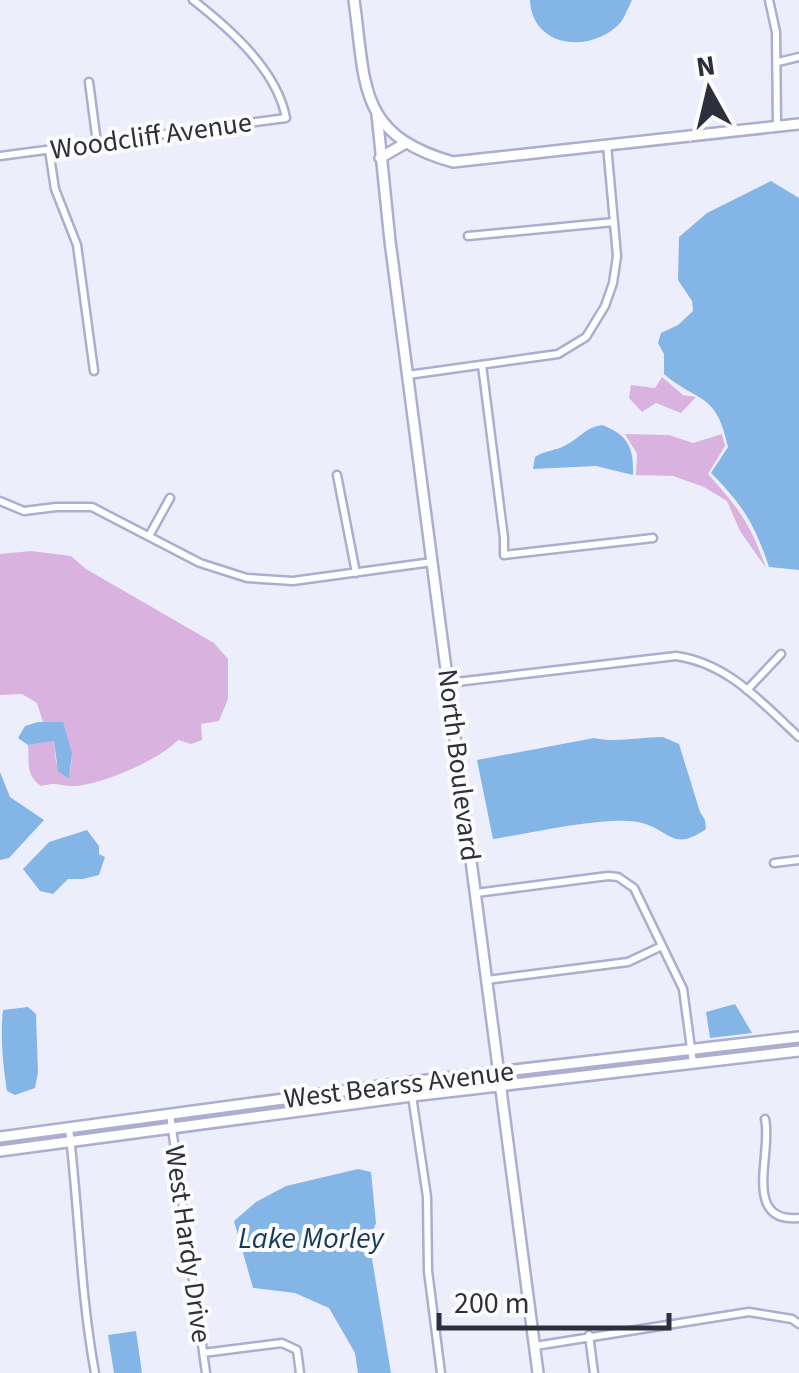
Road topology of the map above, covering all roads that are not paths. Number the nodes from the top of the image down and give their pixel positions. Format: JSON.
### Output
{"nodes":[{"id":1,"x":193,"y":0,"type":"edge"},
{"id":2,"x":354,"y":0,"type":"edge"},
{"id":3,"x":768,"y":0,"type":"edge"},
{"id":4,"x":799,"y":57,"type":"edge"},
{"id":5,"x":778,"y":62,"type":"junction"},
{"id":6,"x":89,"y":82,"type":"dead end"},
{"id":7,"x":377,"y":114,"type":"junction"},
{"id":8,"x":799,"y":124,"type":"edge"},
{"id":9,"x":777,"y":126,"type":"junction"},
{"id":10,"x":98,"y":143,"type":"junction"},
{"id":11,"x":607,"y":143,"type":"junction"},
{"id":12,"x":404,"y":144,"type":"junction"},
{"id":13,"x":49,"y":150,"type":"junction"},
{"id":14,"x":0,"y":156,"type":"edge"},
{"id":15,"x":380,"y":158,"type":"junction"},
{"id":16,"x":614,"y":222,"type":"junction"},
{"id":17,"x":468,"y":236,"type":"dead end"},
{"id":18,"x":482,"y":365,"type":"junction"},
{"id":19,"x":94,"y":371,"type":"dead end"},
{"id":20,"x":408,"y":375,"type":"junction"},
{"id":21,"x":337,"y":475,"type":"dead end"},
{"id":22,"x":170,"y":498,"type":"dead end"},
{"id":23,"x":0,"y":501,"type":"edge"},
{"id":24,"x":148,"y":536,"type":"junction"},
{"id":25,"x":653,"y":538,"type":"dead end"},
{"id":26,"x":433,"y":562,"type":"junction"},
{"id":27,"x":356,"y":573,"type":"junction"},
{"id":28,"x":782,"y":654,"type":"dead end"},
{"id":29,"x":448,"y":683,"type":"junction"},
{"id":30,"x":747,"y":690,"type":"junction"},
{"id":31,"x":799,"y":737,"type":"edge"},
{"id":32,"x":799,"y":860,"type":"edge"},
{"id":33,"x":774,"y":864,"type":"dead end"},
{"id":34,"x":476,"y":893,"type":"junction"},
{"id":35,"x":662,"y":946,"type":"junction"},
{"id":36,"x":487,"y":980,"type":"junction"},
{"id":37,"x":799,"y":1037,"type":"edge"},
{"id":38,"x":690,"y":1048,"type":"junction"},
{"id":39,"x":799,"y":1051,"type":"edge"},
{"id":40,"x":694,"y":1063,"type":"junction"},
{"id":41,"x":500,"y":1072,"type":"junction"},
{"id":42,"x":410,"y":1082,"type":"junction"},
{"id":43,"x":502,"y":1086,"type":"junction"},
{"id":44,"x":412,"y":1096,"type":"junction"},
{"id":45,"x":277,"y":1100,"type":"junction"},
{"id":46,"x":170,"y":1114,"type":"junction"},
{"id":47,"x":279,"y":1114,"type":"junction"},
{"id":48,"x":765,"y":1119,"type":"dead end"},
{"id":49,"x":69,"y":1128,"type":"junction"},
{"id":50,"x":173,"y":1128,"type":"junction"},
{"id":51,"x":0,"y":1137,"type":"edge"},
{"id":52,"x":71,"y":1142,"type":"junction"},
{"id":53,"x":0,"y":1151,"type":"edge"},
{"id":54,"x":799,"y":1218,"type":"edge"},
{"id":55,"x":799,"y":1324,"type":"edge"},
{"id":56,"x":589,"y":1335,"type":"junction"},
{"id":57,"x":534,"y":1346,"type":"junction"},
{"id":58,"x":203,"y":1353,"type":"junction"},
{"id":59,"x":95,"y":1373,"type":"edge"},
{"id":60,"x":206,"y":1373,"type":"edge"},
{"id":61,"x":300,"y":1373,"type":"edge"},
{"id":62,"x":441,"y":1373,"type":"edge"},
{"id":63,"x":538,"y":1373,"type":"edge"},
{"id":64,"x":594,"y":1373,"type":"edge"}],
"edges":[{"from":1,"to":10,"type":"street","name":"Woodcliff Avenue"},
{"from":2,"to":7,"type":"street"},
{"from":3,"to":5,"type":"street"},
{"from":4,"to":5,"type":"street"},
{"from":5,"to":9,"type":"street"},
{"from":6,"to":10,"type":"street"},
{"from":7,"to":12,"type":"street"},
{"from":7,"to":15,"type":"street","name":"North Boulevard"},
{"from":8,"to":9,"type":"street"},
{"from":9,"to":11,"type":"street"},
{"from":10,"to":13,"type":"street","name":"Woodcliff Avenue"},
{"from":11,"to":12,"type":"street"},
{"from":11,"to":16,"type":"street"},
{"from":12,"to":15,"type":"street"},
{"from":13,"to":14,"type":"street","name":"Woodcliff Avenue"},
{"from":13,"to":19,"type":"street"},
{"from":15,"to":20,"type":"street","name":"North Boulevard"},
{"from":16,"to":17,"type":"street"},
{"from":16,"to":18,"type":"street"},
{"from":18,"to":20,"type":"street"},
{"from":18,"to":25,"type":"street"},
{"from":20,"to":26,"type":"street","name":"North Boulevard"},
{"from":21,"to":27,"type":"street"},
{"from":22,"to":24,"type":"street"},
{"from":23,"to":24,"type":"street"},
{"from":24,"to":27,"type":"street"},
{"from":26,"to":27,"type":"street"},
{"from":26,"to":29,"type":"street","name":"North Boulevard"},
{"from":28,"to":30,"type":"street"},
{"from":29,"to":30,"type":"street"},
{"from":29,"to":34,"type":"street","name":"North Boulevard"},
{"from":30,"to":31,"type":"street"},
{"from":32,"to":33,"type":"street"},
{"from":34,"to":35,"type":"street"},
{"from":34,"to":36,"type":"street","name":"North Boulevard"},
{"from":35,"to":36,"type":"street"},
{"from":35,"to":38,"type":"street"},
{"from":36,"to":41,"type":"street","name":"North Boulevard"},
{"from":37,"to":38,"type":"street","name":"West Bearss Avenue"},
{"from":38,"to":40,"type":"street"},
{"from":38,"to":41,"type":"street","name":"West Bearss Avenue"},
{"from":39,"to":40,"type":"street","name":"West Bearss Avenue"},
{"from":40,"to":43,"type":"street","name":"West Bearss Avenue"},
{"from":41,"to":42,"type":"street","name":"West Bearss Avenue"},
{"from":41,"to":43,"type":"street","name":"North Boulevard"},
{"from":42,"to":44,"type":"street"},
{"from":42,"to":45,"type":"street","name":"West Bearss Avenue"},
{"from":43,"to":44,"type":"street","name":"West Bearss Avenue"},
{"from":43,"to":57,"type":"street","name":"North Boulevard"},
{"from":44,"to":47,"type":"street","name":"West Bearss Avenue"},
{"from":44,"to":62,"type":"street"},
{"from":45,"to":46,"type":"street","name":"West Bearss Avenue"},
{"from":45,"to":47,"type":"street"},
{"from":46,"to":49,"type":"street","name":"West Bearss Avenue"},
{"from":46,"to":50,"type":"street","name":"West Hardy Drive"},
{"from":47,"to":50,"type":"street","name":"West Bearss Avenue"},
{"from":48,"to":54,"type":"street"},
{"from":49,"to":51,"type":"street","name":"West Bearss Avenue"},
{"from":49,"to":52,"type":"street"},
{"from":50,"to":52,"type":"street","name":"West Bearss Avenue"},
{"from":50,"to":58,"type":"street","name":"West Hardy Drive"},
{"from":52,"to":53,"type":"street","name":"West Bearss Avenue"},
{"from":52,"to":59,"type":"street"},
{"from":55,"to":56,"type":"street"},
{"from":56,"to":57,"type":"street"},
{"from":56,"to":64,"type":"street"},
{"from":57,"to":63,"type":"street","name":"North Boulevard"},
{"from":58,"to":60,"type":"street","name":"West Hardy Drive"},
{"from":58,"to":61,"type":"street"}]}
